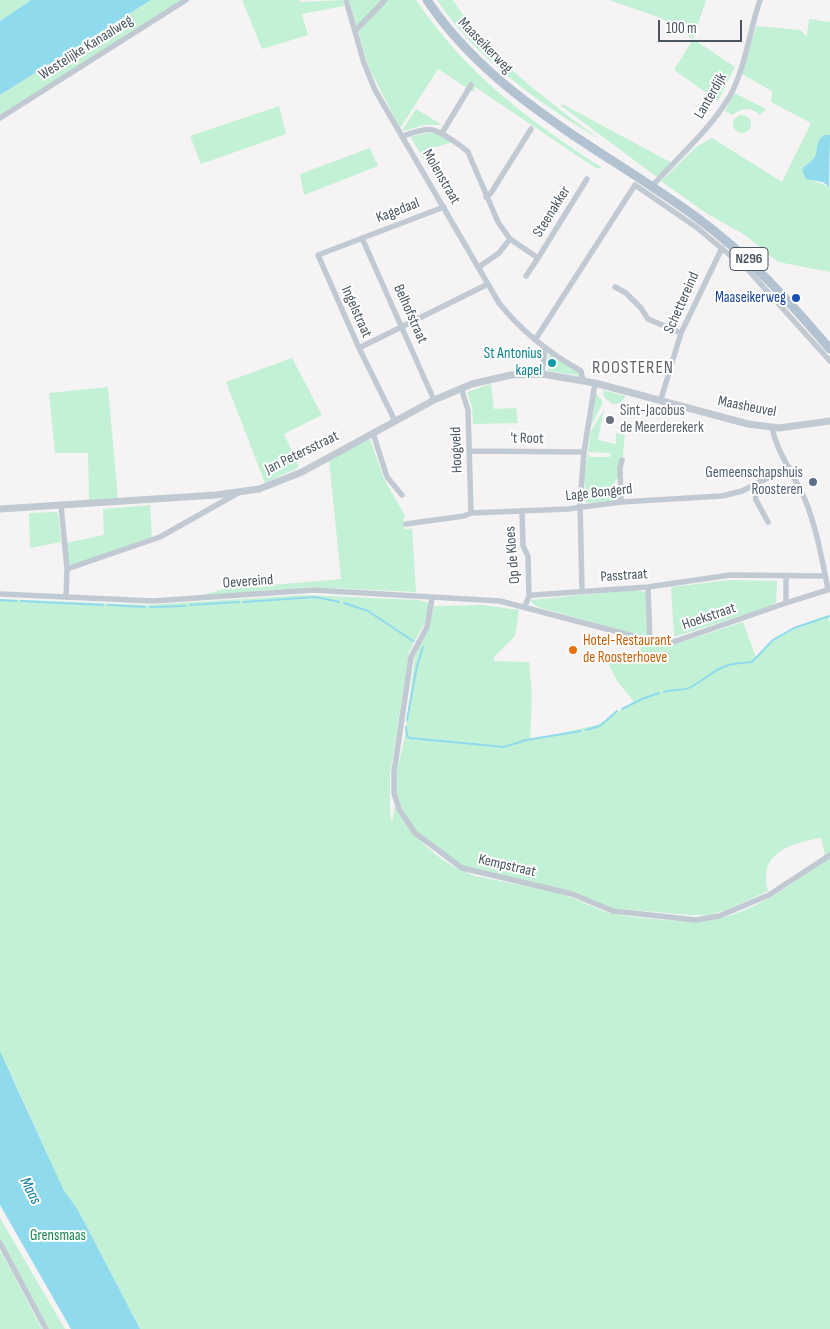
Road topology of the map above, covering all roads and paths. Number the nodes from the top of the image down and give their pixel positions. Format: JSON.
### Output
{"nodes":[{"id":1,"x":186,"y":0,"type":"edge"},
{"id":2,"x":346,"y":0,"type":"edge"},
{"id":3,"x":385,"y":0,"type":"edge"},
{"id":4,"x":427,"y":0,"type":"edge"},
{"id":5,"x":760,"y":0,"type":"edge"},
{"id":6,"x":355,"y":31,"type":"junction"},
{"id":7,"x":471,"y":85,"type":"dead end"},
{"id":8,"x":0,"y":118,"type":"edge"},
{"id":9,"x":531,"y":129,"type":"dead end"},
{"id":10,"x":442,"y":132,"type":"junction"},
{"id":11,"x":403,"y":136,"type":"junction"},
{"id":12,"x":587,"y":179,"type":"dead end"},
{"id":13,"x":652,"y":186,"type":"junction"},
{"id":14,"x":486,"y":197,"type":"junction"},
{"id":15,"x":444,"y":207,"type":"junction"},
{"id":16,"x":362,"y":238,"type":"junction"},
{"id":17,"x":510,"y":239,"type":"junction"},
{"id":18,"x":722,"y":248,"type":"junction"},
{"id":19,"x":538,"y":258,"type":"junction"},
{"id":20,"x":479,"y":267,"type":"junction"},
{"id":21,"x":526,"y":276,"type":"dead end"},
{"id":22,"x":488,"y":284,"type":"junction"},
{"id":23,"x":615,"y":287,"type":"dead end"},
{"id":24,"x":401,"y":326,"type":"junction"},
{"id":25,"x":681,"y":333,"type":"junction"},
{"id":26,"x":535,"y":340,"type":"junction"},
{"id":27,"x":359,"y":348,"type":"junction"},
{"id":28,"x":545,"y":348,"type":"junction"},
{"id":29,"x":830,"y":349,"type":"edge"},
{"id":30,"x":830,"y":361,"type":"edge"},
{"id":31,"x":542,"y":374,"type":"junction"},
{"id":32,"x":583,"y":380,"type":"junction"},
{"id":33,"x":595,"y":383,"type":"junction"},
{"id":34,"x":461,"y":388,"type":"junction"},
{"id":35,"x":434,"y":400,"type":"junction"},
{"id":36,"x":661,"y":400,"type":"junction"},
{"id":37,"x":395,"y":421,"type":"junction"},
{"id":38,"x":830,"y":421,"type":"edge"},
{"id":39,"x":772,"y":427,"type":"junction"},
{"id":40,"x":373,"y":433,"type":"junction"},
{"id":41,"x":470,"y":451,"type":"junction"},
{"id":42,"x":584,"y":452,"type":"junction"},
{"id":43,"x":622,"y":460,"type":"dead end"},
{"id":44,"x":789,"y":467,"type":"junction"},
{"id":45,"x":752,"y":486,"type":"junction"},
{"id":46,"x":240,"y":492,"type":"junction"},
{"id":47,"x":402,"y":495,"type":"dead end"},
{"id":48,"x":621,"y":502,"type":"junction"},
{"id":49,"x":61,"y":505,"type":"junction"},
{"id":50,"x":580,"y":506,"type":"junction"},
{"id":51,"x":0,"y":509,"type":"edge"},
{"id":52,"x":522,"y":512,"type":"junction"},
{"id":53,"x":471,"y":513,"type":"junction"},
{"id":54,"x":768,"y":522,"type":"dead end"},
{"id":55,"x":406,"y":524,"type":"dead end"},
{"id":56,"x":68,"y":569,"type":"junction"},
{"id":57,"x":786,"y":576,"type":"junction"},
{"id":58,"x":825,"y":576,"type":"junction"},
{"id":59,"x":648,"y":587,"type":"junction"},
{"id":60,"x":829,"y":589,"type":"edge"},
{"id":61,"x":582,"y":591,"type":"junction"},
{"id":62,"x":0,"y":594,"type":"edge"},
{"id":63,"x":528,"y":596,"type":"junction"},
{"id":64,"x":66,"y":597,"type":"junction"},
{"id":65,"x":432,"y":598,"type":"junction"},
{"id":66,"x":786,"y":603,"type":"junction"},
{"id":67,"x":525,"y":606,"type":"junction"},
{"id":68,"x":650,"y":642,"type":"junction"},
{"id":69,"x":830,"y":855,"type":"edge"},
{"id":70,"x":0,"y":1243,"type":"edge"},
{"id":71,"x":46,"y":1329,"type":"edge"}],
"edges":[{"from":1,"to":8,"type":"street","name":"Westelijke Kanaalweg"},
{"from":2,"to":6,"type":"street","name":"Molenstraat"},
{"from":3,"to":6,"type":"street"},
{"from":4,"to":13,"type":"main road","name":"Maaseikerweg","number":"N296"},
{"from":5,"to":13,"type":"street","name":"Lanterdijk"},
{"from":6,"to":11,"type":"street","name":"Molenstraat"},
{"from":7,"to":10,"type":"street"},
{"from":9,"to":14,"type":"street"},
{"from":10,"to":11,"type":"street"},
{"from":10,"to":14,"type":"street","name":"Steenakker"},
{"from":11,"to":15,"type":"street","name":"Molenstraat"},
{"from":12,"to":19,"type":"street","name":"Steenakker"},
{"from":13,"to":29,"type":"main road","name":"Maaseikerweg","number":"N296"},
{"from":14,"to":17,"type":"street","name":"Steenakker"},
{"from":15,"to":16,"type":"street","name":"Kagedaal"},
{"from":15,"to":20,"type":"street","name":"Molenstraat"},
{"from":16,"to":24,"type":"street","name":"Belhofstraat"},
{"from":16,"to":27,"type":"street","name":"Ingelstraat"},
{"from":17,"to":19,"type":"street","name":"Steenakker"},
{"from":17,"to":20,"type":"street","name":"Steenakker"},
{"from":18,"to":25,"type":"street","name":"Schettereind"},
{"from":18,"to":26,"type":"street"},
{"from":18,"to":30,"type":"street"},
{"from":19,"to":21,"type":"street","name":"Steenakker"},
{"from":20,"to":22,"type":"street","name":"Molenstraat"},
{"from":22,"to":24,"type":"street"},
{"from":22,"to":26,"type":"street","name":"Molenstraat"},
{"from":23,"to":25,"type":"street"},
{"from":24,"to":27,"type":"street"},
{"from":24,"to":35,"type":"street","name":"Belhofstraat"},
{"from":25,"to":36,"type":"street","name":"Schettereind"},
{"from":26,"to":28,"type":"street","name":"Molenstraat"},
{"from":27,"to":37,"type":"street","name":"Ingelstraat"},
{"from":28,"to":31,"type":"street"},
{"from":28,"to":32,"type":"street","name":"Molenstraat"},
{"from":31,"to":32,"type":"street","name":"Maasheuvel"},
{"from":31,"to":34,"type":"street","name":"Jan Petersstraat"},
{"from":32,"to":33,"type":"street","name":"Maasheuvel"},
{"from":33,"to":36,"type":"street","name":"Maasheuvel"},
{"from":33,"to":42,"type":"street"},
{"from":34,"to":35,"type":"street","name":"Jan Petersstraat"},
{"from":34,"to":41,"type":"street","name":"Hoogveld"},
{"from":35,"to":37,"type":"street","name":"Jan Petersstraat"},
{"from":36,"to":39,"type":"street","name":"Maasheuvel"},
{"from":37,"to":40,"type":"street","name":"Jan Petersstraat"},
{"from":38,"to":39,"type":"street","name":"Maasheuvel"},
{"from":39,"to":44,"type":"street"},
{"from":40,"to":46,"type":"street","name":"Jan Petersstraat"},
{"from":40,"to":47,"type":"street"},
{"from":41,"to":42,"type":"street","name":"'t Root"},
{"from":41,"to":53,"type":"street","name":"Hoogveld"},
{"from":42,"to":50,"type":"street"},
{"from":43,"to":48,"type":"street"},
{"from":44,"to":45,"type":"street","name":"Lage Bongerd"},
{"from":44,"to":58,"type":"street"},
{"from":45,"to":48,"type":"street","name":"Lage Bongerd"},
{"from":45,"to":54,"type":"street"},
{"from":46,"to":49,"type":"street","name":"Jan Petersstraat"},
{"from":46,"to":56,"type":"street"},
{"from":48,"to":50,"type":"street","name":"Lage Bongerd"},
{"from":49,"to":51,"type":"street","name":"Jan Petersstraat"},
{"from":49,"to":56,"type":"street"},
{"from":50,"to":52,"type":"street","name":"Lage Bongerd"},
{"from":50,"to":61,"type":"street"},
{"from":52,"to":53,"type":"street","name":"Lage Bongerd"},
{"from":52,"to":63,"type":"street","name":"Op de Kloes"},
{"from":53,"to":55,"type":"street","name":"Lage Bongerd"},
{"from":56,"to":64,"type":"street"},
{"from":57,"to":58,"type":"street","name":"Passtraat"},
{"from":57,"to":59,"type":"street","name":"Passtraat"},
{"from":57,"to":66,"type":"street"},
{"from":58,"to":60,"type":"street"},
{"from":59,"to":61,"type":"street","name":"Passtraat"},
{"from":59,"to":68,"type":"street"},
{"from":60,"to":66,"type":"street","name":"Hoekstraat"},
{"from":61,"to":63,"type":"street","name":"Passtraat"},
{"from":62,"to":64,"type":"street","name":"Oevereind"},
{"from":63,"to":67,"type":"street"},
{"from":64,"to":65,"type":"street","name":"Oevereind"},
{"from":65,"to":67,"type":"street"},
{"from":65,"to":69,"type":"street","name":"Kempstraat"},
{"from":66,"to":68,"type":"street","name":"Hoekstraat"},
{"from":67,"to":68,"type":"street","name":"Hoekstraat"},
{"from":70,"to":71,"type":"street"}]}
